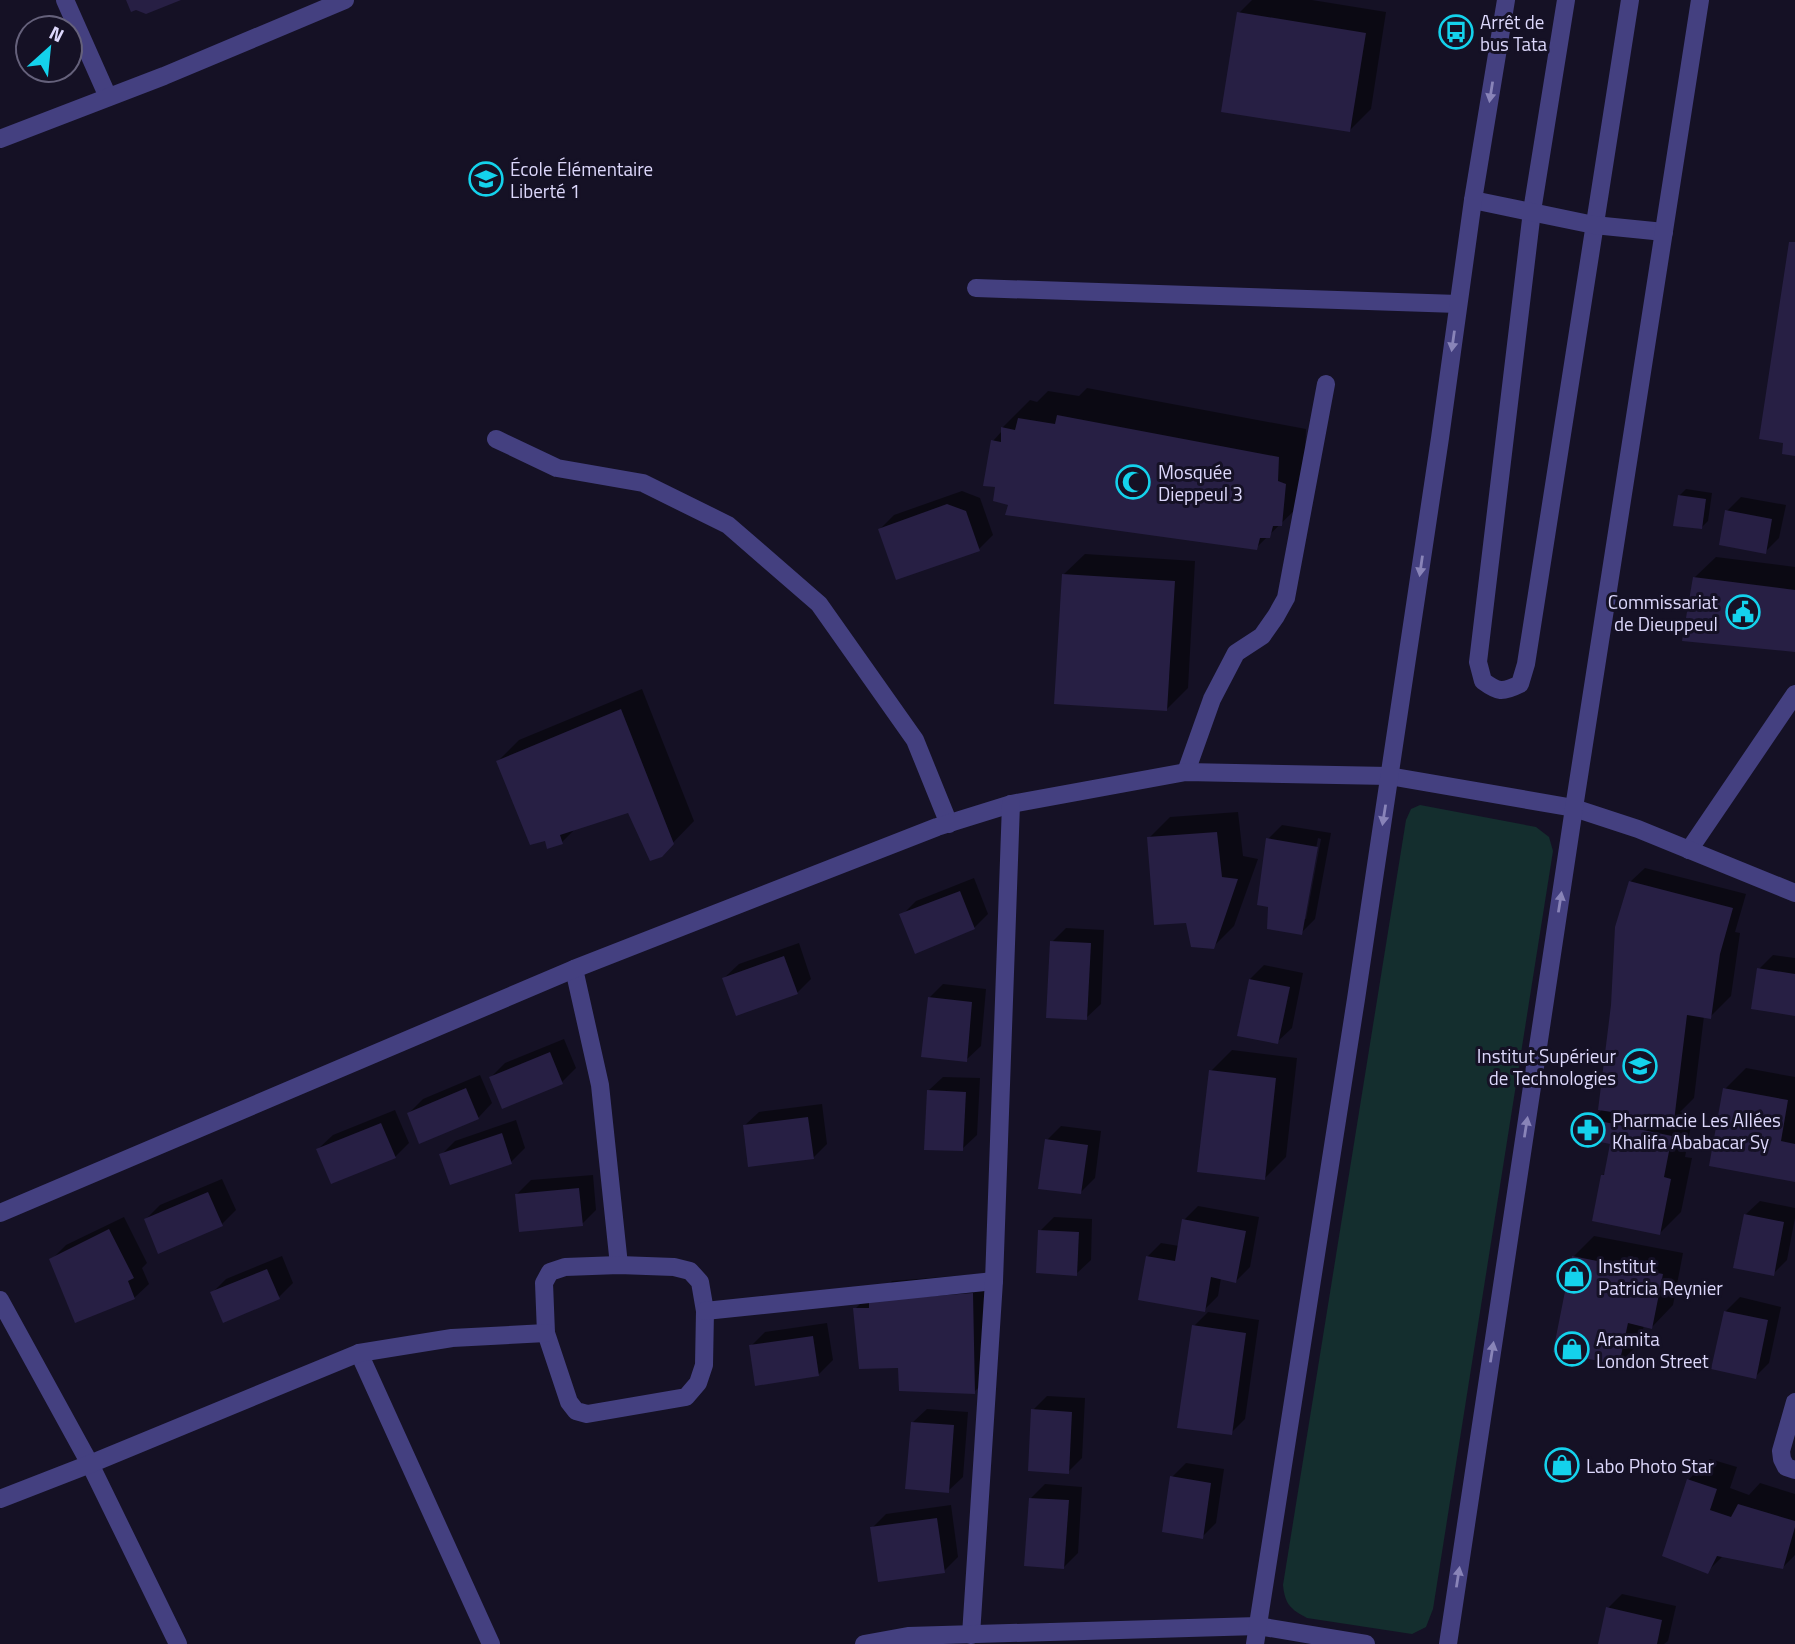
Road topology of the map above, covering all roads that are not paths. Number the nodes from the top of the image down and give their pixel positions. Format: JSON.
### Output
{"nodes":[{"id":1,"x":65,"y":0,"type":"edge"},
{"id":2,"x":345,"y":0,"type":"edge"},
{"id":3,"x":1506,"y":0,"type":"edge"},
{"id":4,"x":1566,"y":0,"type":"edge"},
{"id":5,"x":1630,"y":0,"type":"edge"},
{"id":6,"x":1700,"y":0,"type":"edge"},
{"id":7,"x":108,"y":97,"type":"junction"},
{"id":8,"x":0,"y":139,"type":"edge"},
{"id":9,"x":1473,"y":200,"type":"junction"},
{"id":10,"x":1532,"y":212,"type":"junction"},
{"id":11,"x":1594,"y":225,"type":"junction"},
{"id":12,"x":1664,"y":232,"type":"junction"},
{"id":13,"x":976,"y":288,"type":"dead end"},
{"id":14,"x":1458,"y":304,"type":"junction"},
{"id":15,"x":1326,"y":384,"type":"dead end"},
{"id":16,"x":496,"y":439,"type":"dead end"},
{"id":17,"x":1795,"y":694,"type":"edge"},
{"id":18,"x":1186,"y":772,"type":"junction"},
{"id":19,"x":1389,"y":776,"type":"junction"},
{"id":20,"x":1011,"y":804,"type":"junction"},
{"id":21,"x":1574,"y":808,"type":"junction"},
{"id":22,"x":949,"y":824,"type":"junction"},
{"id":23,"x":1689,"y":850,"type":"junction"},
{"id":24,"x":1795,"y":893,"type":"edge"},
{"id":25,"x":575,"y":969,"type":"junction"},
{"id":26,"x":0,"y":1213,"type":"edge"},
{"id":27,"x":619,"y":1265,"type":"junction"},
{"id":28,"x":994,"y":1281,"type":"junction"},
{"id":29,"x":0,"y":1300,"type":"edge"},
{"id":30,"x":705,"y":1311,"type":"junction"},
{"id":31,"x":545,"y":1333,"type":"junction"},
{"id":32,"x":359,"y":1353,"type":"junction"},
{"id":33,"x":1795,"y":1402,"type":"edge"},
{"id":34,"x":90,"y":1464,"type":"junction"},
{"id":35,"x":1795,"y":1470,"type":"edge"},
{"id":36,"x":0,"y":1499,"type":"edge"},
{"id":37,"x":971,"y":1635,"type":"junction"},
{"id":38,"x":1257,"y":1635,"type":"edge"},
{"id":39,"x":908,"y":1640,"type":"edge"},
{"id":40,"x":178,"y":1644,"type":"edge"},
{"id":41,"x":491,"y":1644,"type":"edge"},
{"id":42,"x":864,"y":1644,"type":"edge"},
{"id":43,"x":1366,"y":1644,"type":"edge"},
{"id":44,"x":1448,"y":1644,"type":"edge"}],
"edges":[{"from":1,"to":7,"type":"street"},
{"from":2,"to":7,"type":"street"},
{"from":3,"to":9,"type":"street","one_way":true},
{"from":4,"to":10,"type":"street"},
{"from":5,"to":11,"type":"street"},
{"from":6,"to":12,"type":"street"},
{"from":7,"to":8,"type":"street"},
{"from":9,"to":10,"type":"street"},
{"from":9,"to":14,"type":"street"},
{"from":10,"to":11,"type":"street"},
{"from":10,"to":11,"type":"street"},
{"from":11,"to":12,"type":"street"},
{"from":12,"to":21,"type":"street"},
{"from":13,"to":14,"type":"street"},
{"from":14,"to":19,"type":"street","one_way":true},
{"from":15,"to":18,"type":"street"},
{"from":16,"to":22,"type":"street"},
{"from":17,"to":23,"type":"street"},
{"from":18,"to":19,"type":"street"},
{"from":18,"to":20,"type":"street"},
{"from":19,"to":21,"type":"street"},
{"from":19,"to":38,"type":"street","one_way":true},
{"from":20,"to":22,"type":"street"},
{"from":20,"to":28,"type":"street"},
{"from":21,"to":23,"type":"street"},
{"from":44,"to":21,"type":"street","one_way":true},
{"from":22,"to":25,"type":"street"},
{"from":23,"to":24,"type":"street"},
{"from":25,"to":26,"type":"street"},
{"from":25,"to":27,"type":"street"},
{"from":27,"to":30,"type":"street"},
{"from":27,"to":31,"type":"street"},
{"from":28,"to":30,"type":"street"},
{"from":28,"to":37,"type":"street"},
{"from":29,"to":34,"type":"street"},
{"from":30,"to":31,"type":"street"},
{"from":31,"to":32,"type":"street"},
{"from":32,"to":34,"type":"street"},
{"from":32,"to":41,"type":"street"},
{"from":33,"to":35,"type":"street"},
{"from":34,"to":36,"type":"street"},
{"from":34,"to":40,"type":"street"},
{"from":37,"to":38,"type":"street"},
{"from":37,"to":39,"type":"street"},
{"from":38,"to":43,"type":"street"},
{"from":39,"to":42,"type":"street"}]}
